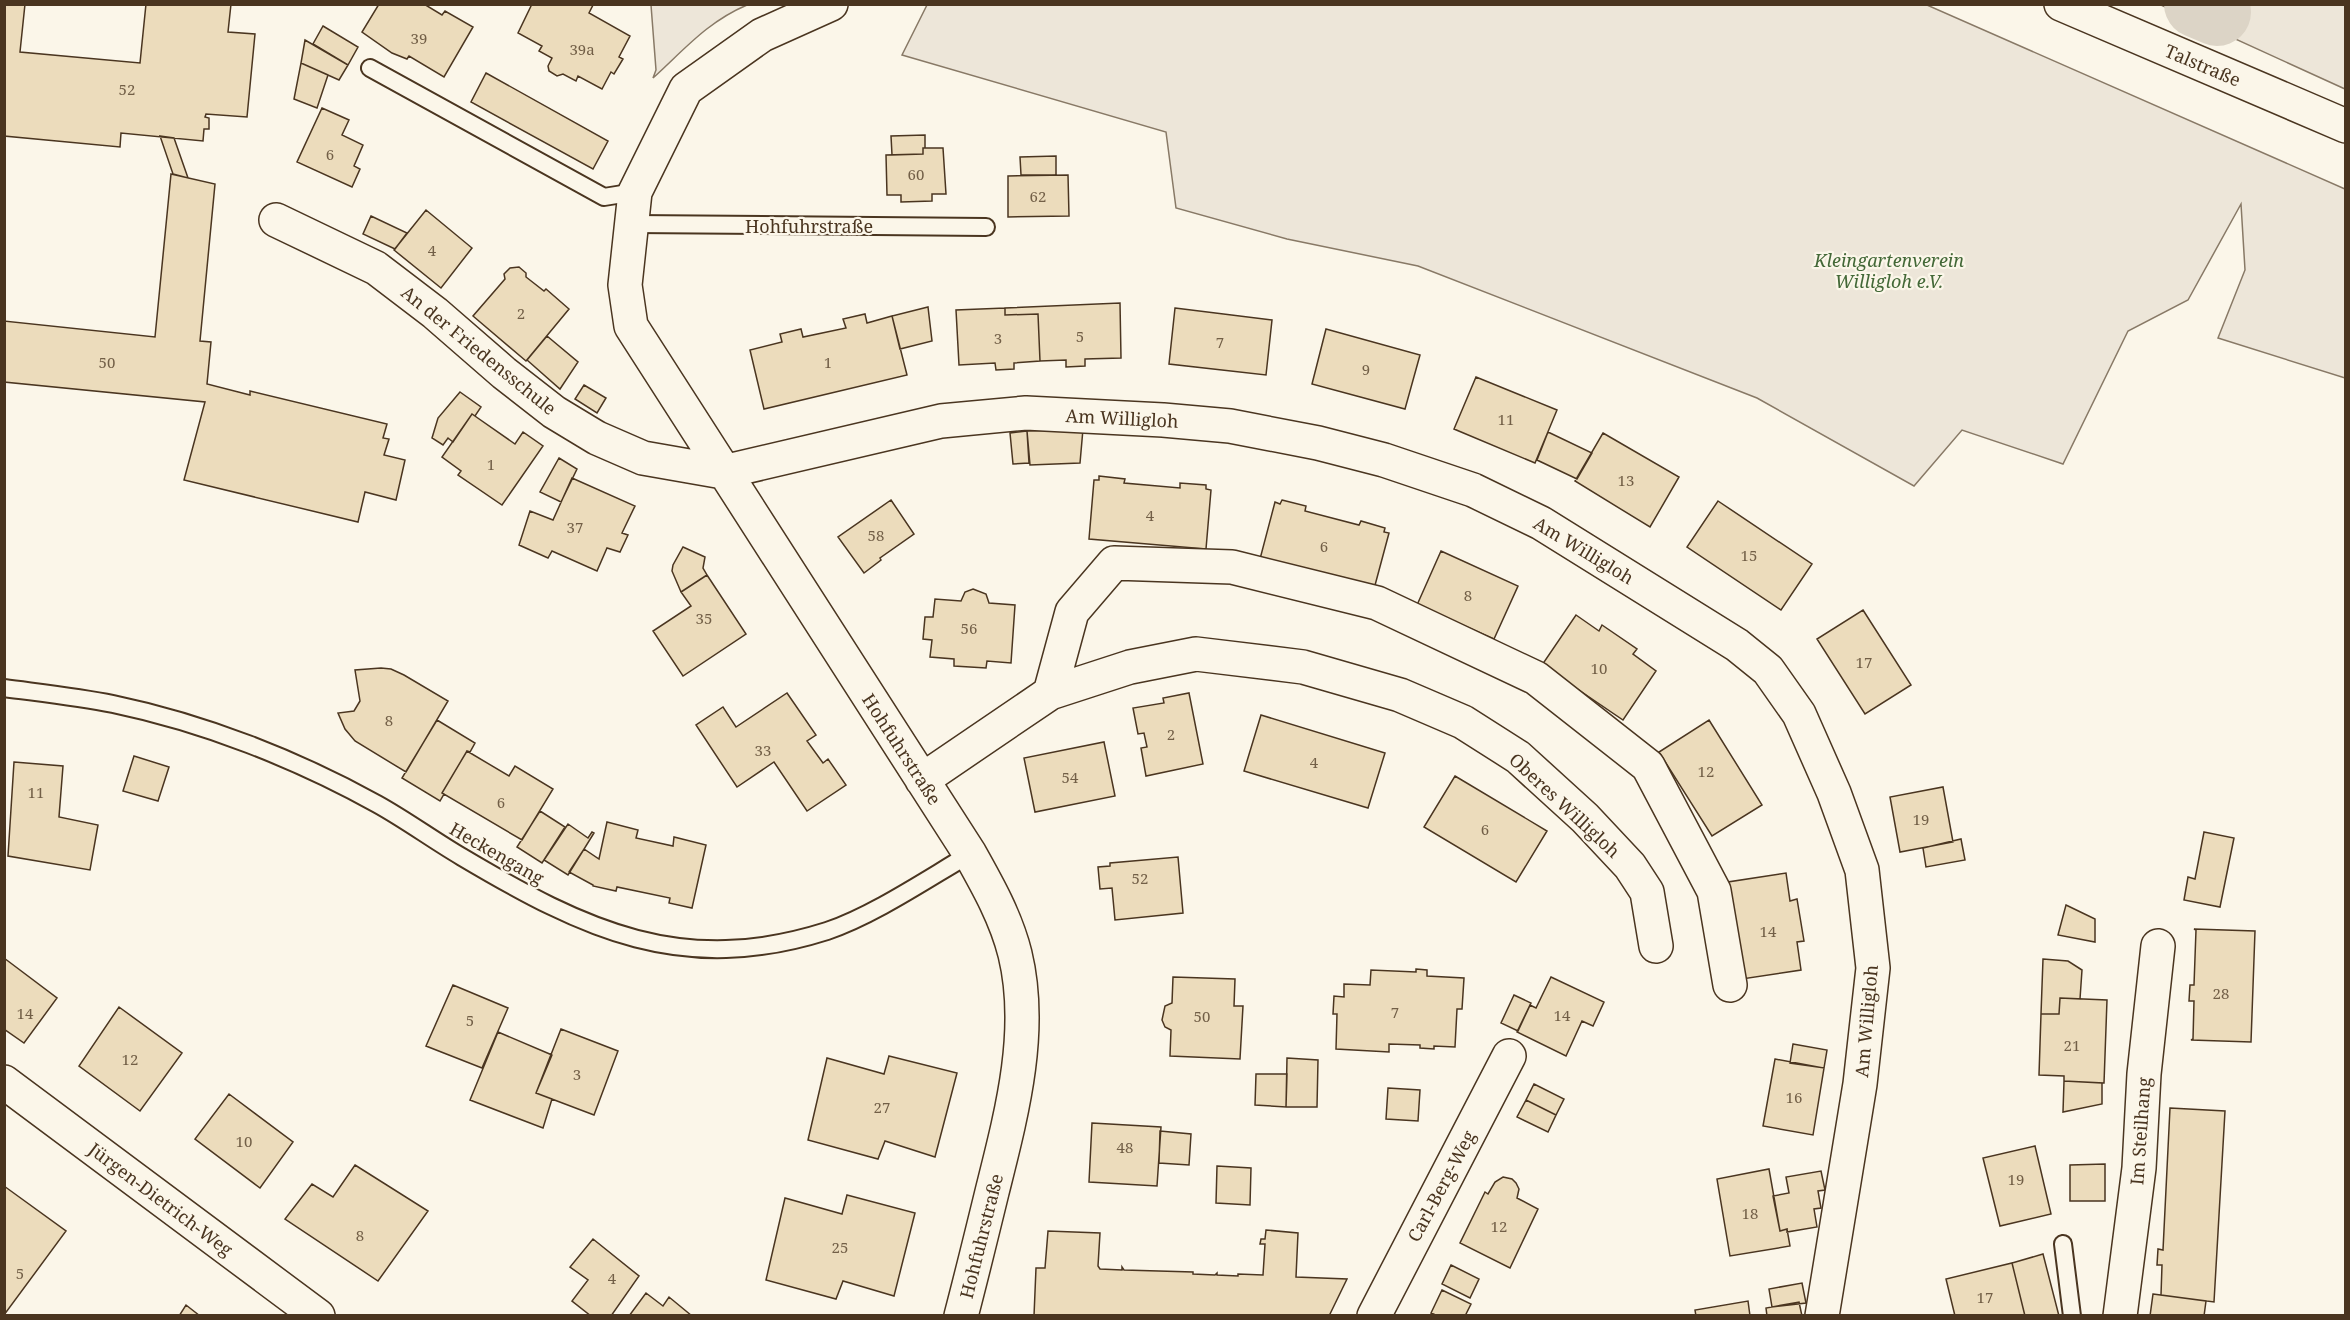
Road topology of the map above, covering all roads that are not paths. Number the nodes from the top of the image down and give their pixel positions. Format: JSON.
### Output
{"nodes":[{"id":1,"x":831,"y":4,"type":"edge"},
{"id":2,"x":2061,"y":4,"type":"edge"},
{"id":3,"x":370,"y":68,"type":"dead end"},
{"id":4,"x":2346,"y":126,"type":"edge"},
{"id":5,"x":635,"y":192,"type":"junction"},
{"id":6,"x":276,"y":220,"type":"dead end"},
{"id":7,"x":633,"y":224,"type":"junction"},
{"id":8,"x":986,"y":227,"type":"dead end"},
{"id":9,"x":723,"y":472,"type":"junction"},
{"id":10,"x":4,"y":688,"type":"edge"},
{"id":11,"x":1050,"y":693,"type":"junction"},
{"id":12,"x":922,"y":780,"type":"junction"},
{"id":13,"x":970,"y":854,"type":"junction"},
{"id":14,"x":1656,"y":946,"type":"dead end"},
{"id":15,"x":2158,"y":946,"type":"dead end"},
{"id":16,"x":1730,"y":985,"type":"dead end"},
{"id":17,"x":1509,"y":1056,"type":"dead end"},
{"id":18,"x":4,"y":1082,"type":"edge"},
{"id":19,"x":2063,"y":1244,"type":"dead end"},
{"id":20,"x":318,"y":1316,"type":"edge"},
{"id":21,"x":961,"y":1316,"type":"edge"},
{"id":22,"x":1374,"y":1316,"type":"edge"},
{"id":23,"x":1822,"y":1316,"type":"edge"},
{"id":24,"x":2072,"y":1316,"type":"edge"},
{"id":25,"x":2120,"y":1316,"type":"edge"}],
"edges":[{"from":1,"to":5,"type":"street","name":"Hohfuhrstraße"},
{"from":2,"to":4,"type":"street","name":"Talstraße"},
{"from":3,"to":5,"type":"lane"},
{"from":5,"to":7,"type":"street","name":"Hohfuhrstraße"},
{"from":6,"to":9,"type":"street","name":"An der Friedensschule"},
{"from":7,"to":8,"type":"lane","name":"Hohfuhrstraße"},
{"from":7,"to":9,"type":"street","name":"Hohfuhrstraße"},
{"from":9,"to":12,"type":"street","name":"Hohfuhrstraße"},
{"from":9,"to":23,"type":"street","name":"Am Willigloh"},
{"from":10,"to":13,"type":"lane","name":"Heckengang"},
{"from":11,"to":12,"type":"street","name":"Oberes Willigloh"},
{"from":11,"to":14,"type":"street","name":"Oberes Willigloh"},
{"from":11,"to":16,"type":"street"},
{"from":12,"to":13,"type":"street","name":"Hohfuhrstraße"},
{"from":13,"to":21,"type":"street","name":"Hohfuhrstraße"},
{"from":15,"to":25,"type":"street","name":"Im Steilhang"},
{"from":17,"to":22,"type":"street","name":"Carl-Berg-Weg"},
{"from":18,"to":20,"type":"street","name":"Jürgen-Dietrich-Weg"},
{"from":19,"to":24,"type":"lane"}]}
